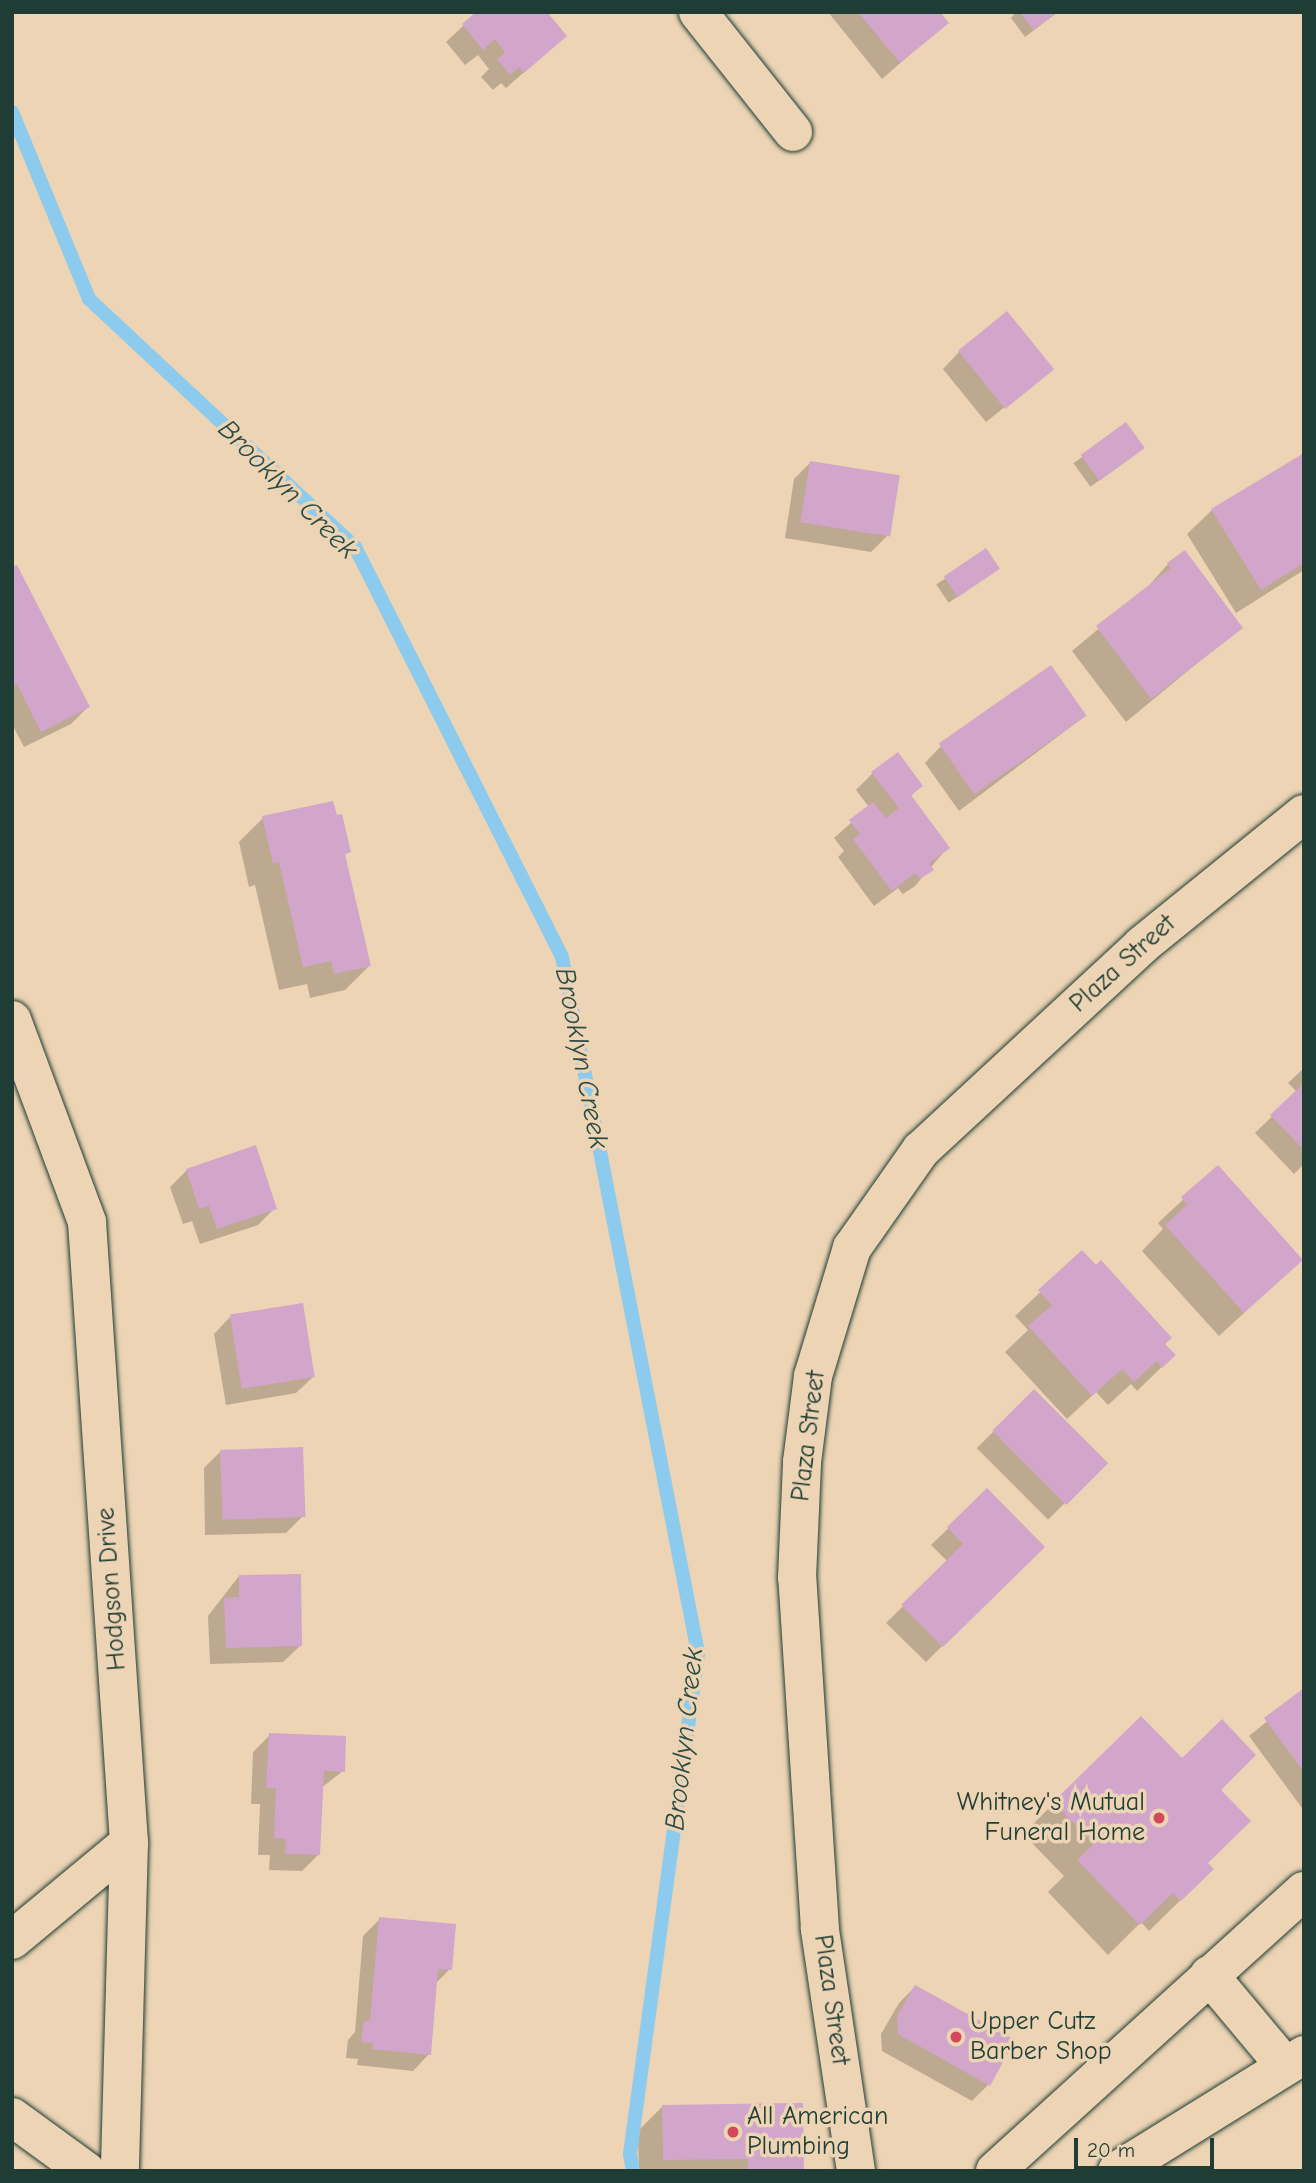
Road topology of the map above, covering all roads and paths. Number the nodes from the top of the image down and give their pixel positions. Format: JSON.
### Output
{"nodes":[{"id":1,"x":698,"y":12,"type":"edge"},
{"id":2,"x":793,"y":132,"type":"dead end"},
{"id":3,"x":1304,"y":814,"type":"edge"},
{"id":4,"x":12,"y":1020,"type":"edge"},
{"id":5,"x":129,"y":1843,"type":"junction"},
{"id":6,"x":1304,"y":1891,"type":"edge"},
{"id":7,"x":12,"y":1940,"type":"edge"},
{"id":8,"x":1209,"y":1975,"type":"junction"},
{"id":9,"x":1294,"y":2060,"type":"edge"},
{"id":10,"x":12,"y":2117,"type":"edge"},
{"id":11,"x":86,"y":2171,"type":"edge"},
{"id":12,"x":120,"y":2171,"type":"edge"},
{"id":13,"x":856,"y":2171,"type":"edge"},
{"id":14,"x":995,"y":2171,"type":"edge"},
{"id":15,"x":1117,"y":2171,"type":"edge"}],
"edges":[{"from":1,"to":2,"type":"street"},
{"from":3,"to":13,"type":"street","name":"Plaza Street"},
{"from":4,"to":5,"type":"street","name":"Hodgson Drive"},
{"from":5,"to":7,"type":"street"},
{"from":5,"to":12,"type":"street","name":"Hodgson Drive"},
{"from":6,"to":8,"type":"street"},
{"from":8,"to":9,"type":"street"},
{"from":8,"to":14,"type":"street"},
{"from":9,"to":15,"type":"street"},
{"from":10,"to":11,"type":"street"}]}
